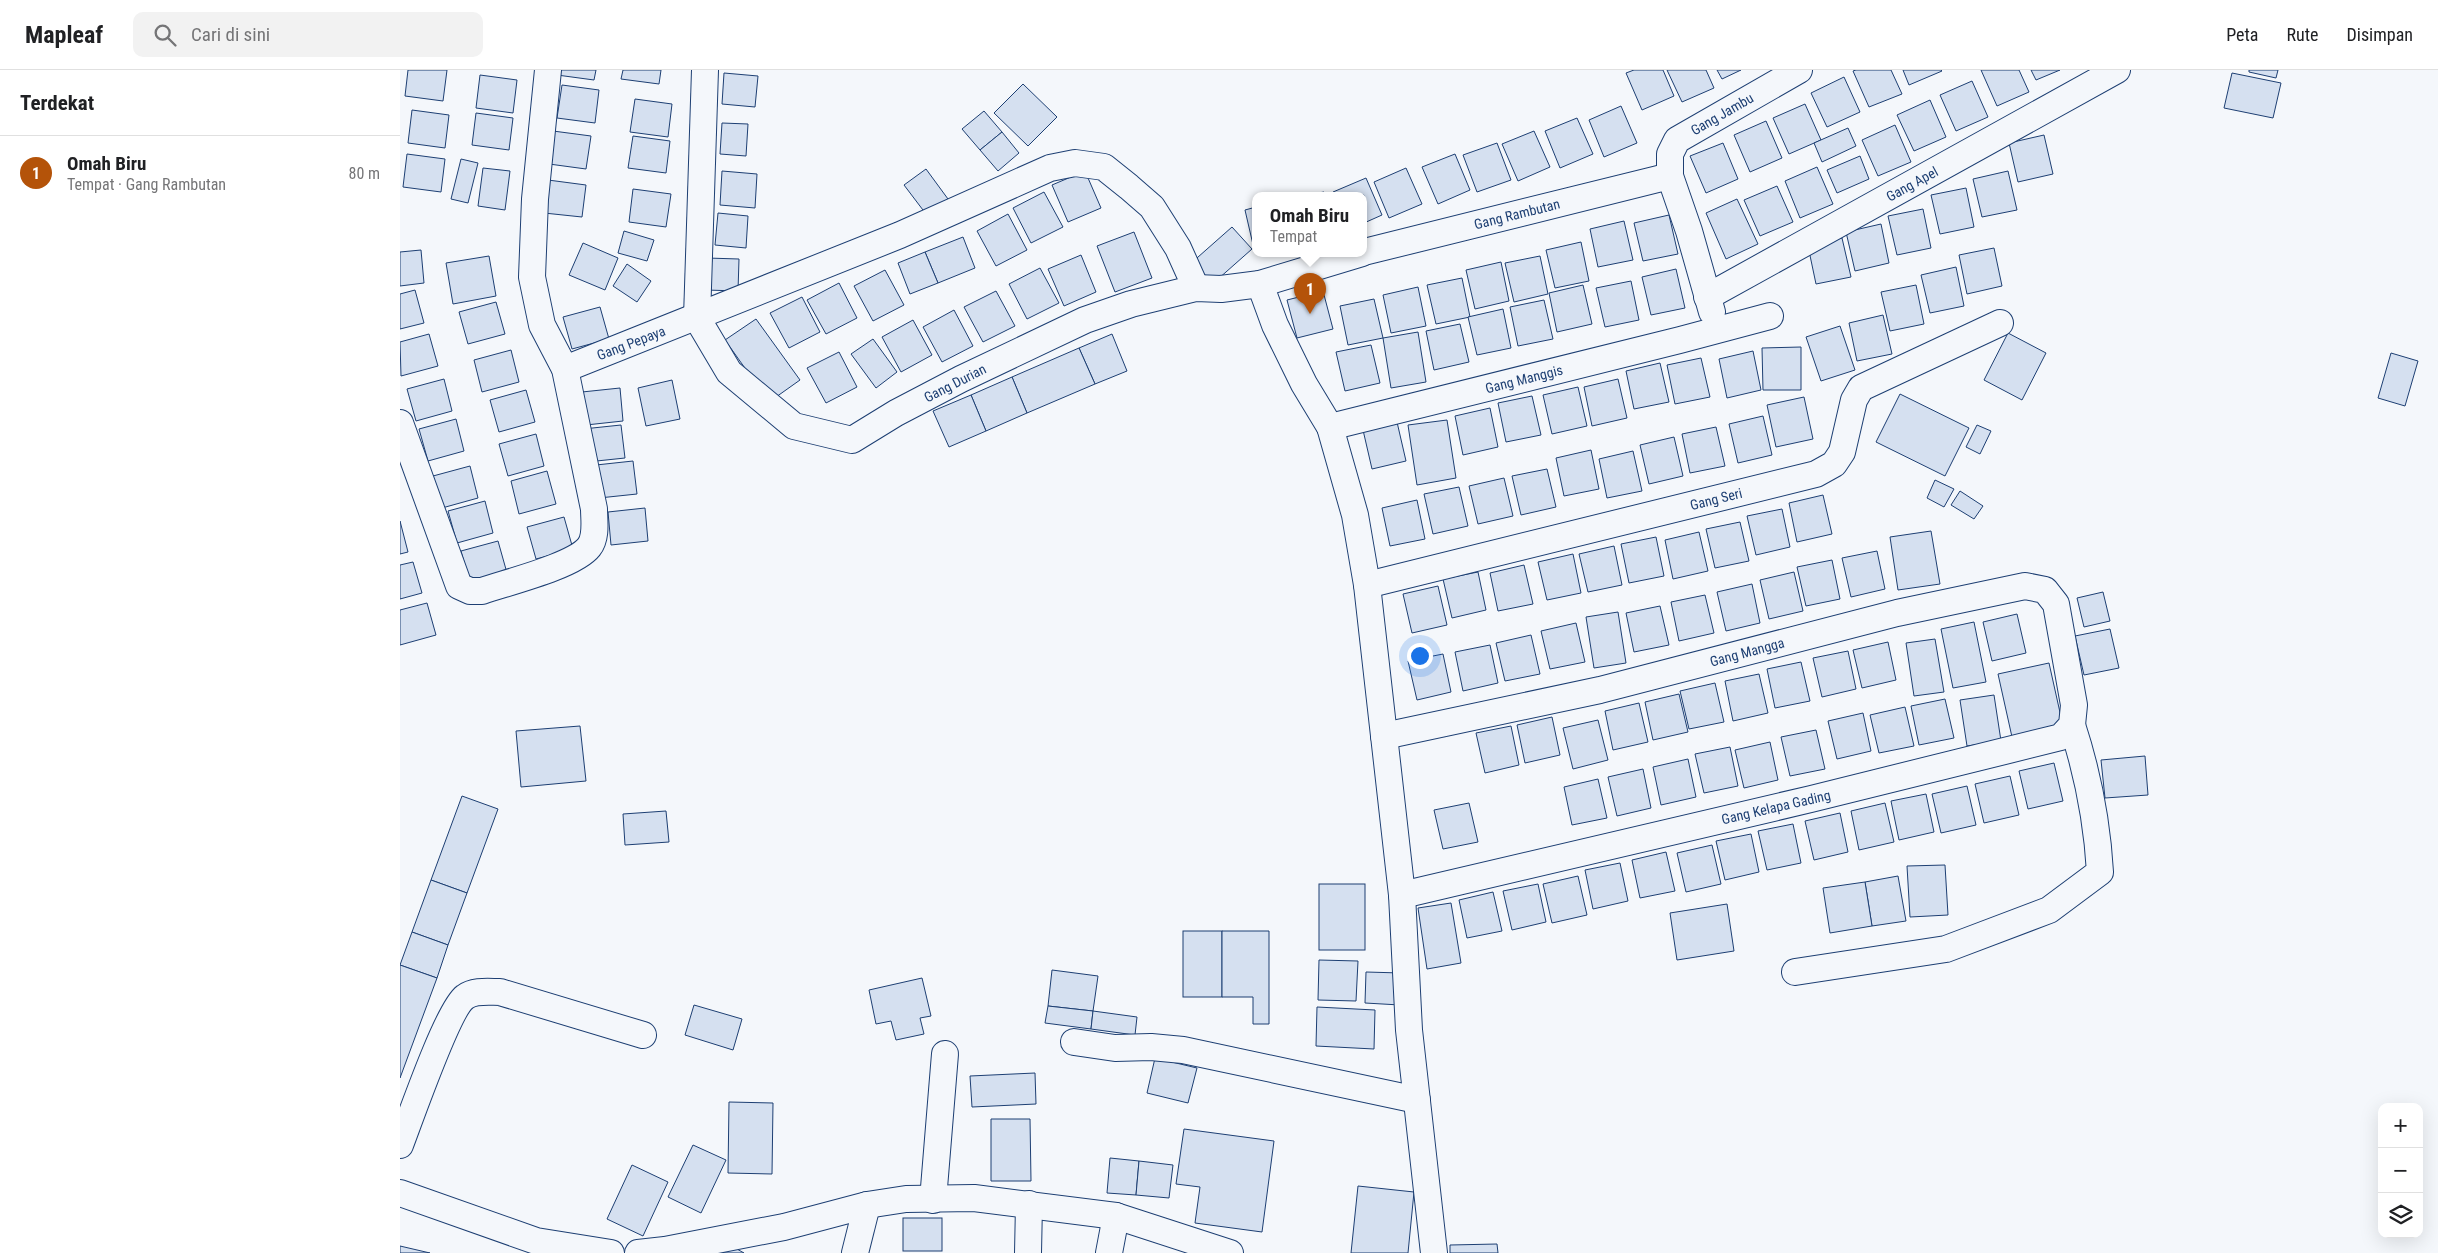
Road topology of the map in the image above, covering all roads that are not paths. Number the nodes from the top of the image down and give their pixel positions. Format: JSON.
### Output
{"nodes":[{"id":1,"x":548,"y":70,"type":"edge"},
{"id":2,"x":705,"y":70,"type":"edge"},
{"id":3,"x":1799,"y":70,"type":"edge"},
{"id":4,"x":2117,"y":70,"type":"edge"},
{"id":5,"x":1670,"y":176,"type":"junction"},
{"id":6,"x":1367,"y":252,"type":"edge"},
{"id":7,"x":1350,"y":257,"type":"edge"},
{"id":8,"x":1260,"y":284,"type":"junction"},
{"id":9,"x":1196,"y":288,"type":"junction"},
{"id":10,"x":1707,"y":297,"type":"junction"},
{"id":11,"x":1770,"y":316,"type":"dead end"},
{"id":12,"x":697,"y":318,"type":"junction"},
{"id":13,"x":2000,"y":323,"type":"dead end"},
{"id":14,"x":1718,"y":329,"type":"junction"},
{"id":15,"x":565,"y":369,"type":"junction"},
{"id":16,"x":400,"y":423,"type":"edge"},
{"id":17,"x":1330,"y":427,"type":"junction"},
{"id":18,"x":1367,"y":585,"type":"junction"},
{"id":19,"x":2072,"y":724,"type":"junction"},
{"id":20,"x":1384,"y":736,"type":"junction"},
{"id":21,"x":1402,"y":895,"type":"junction"},
{"id":22,"x":1795,"y":972,"type":"dead end"},
{"id":23,"x":643,"y":1035,"type":"dead end"},
{"id":24,"x":1074,"y":1042,"type":"dead end"},
{"id":25,"x":945,"y":1054,"type":"dead end"},
{"id":26,"x":1417,"y":1100,"type":"junction"},
{"id":27,"x":400,"y":1145,"type":"edge"},
{"id":28,"x":400,"y":1194,"type":"edge"},
{"id":29,"x":933,"y":1200,"type":"junction"},
{"id":30,"x":1029,"y":1204,"type":"junction"},
{"id":31,"x":867,"y":1205,"type":"junction"},
{"id":32,"x":1116,"y":1216,"type":"junction"},
{"id":33,"x":664,"y":1252,"type":"edge"},
{"id":34,"x":610,"y":1253,"type":"edge"},
{"id":35,"x":638,"y":1253,"type":"edge"},
{"id":36,"x":855,"y":1253,"type":"edge"},
{"id":37,"x":1028,"y":1253,"type":"edge"},
{"id":38,"x":1109,"y":1253,"type":"edge"},
{"id":39,"x":1230,"y":1253,"type":"edge"},
{"id":40,"x":1434,"y":1253,"type":"edge"}],
"edges":[{"from":1,"to":15,"type":"street"},
{"from":2,"to":12,"type":"street"},
{"from":3,"to":5,"type":"street","name":"Gang Jambu"},
{"from":4,"to":10,"type":"street","name":"Gang Apel"},
{"from":5,"to":6,"type":"street","name":"Gang Rambutan"},
{"from":5,"to":10,"type":"street"},
{"from":7,"to":8,"type":"street","name":"Gang Rambutan"},
{"from":8,"to":9,"type":"street","name":"Gang Durian"},
{"from":8,"to":17,"type":"street"},
{"from":9,"to":12,"type":"street","name":"Gang Durian"},
{"from":9,"to":12,"type":"street","name":"Gang Pepaya"},
{"from":10,"to":14,"type":"street"},
{"from":11,"to":14,"type":"street","name":"Gang Manggis"},
{"from":12,"to":15,"type":"street","name":"Gang Pepaya"},
{"from":13,"to":18,"type":"street","name":"Gang Seri"},
{"from":14,"to":17,"type":"street","name":"Gang Manggis"},
{"from":15,"to":16,"type":"street"},
{"from":17,"to":18,"type":"street"},
{"from":18,"to":20,"type":"street"},
{"from":19,"to":20,"type":"street","name":"Gang Mangga"},
{"from":19,"to":21,"type":"street","name":"Gang Kelapa Gading"},
{"from":19,"to":22,"type":"street"},
{"from":20,"to":21,"type":"street"},
{"from":21,"to":26,"type":"street"},
{"from":23,"to":27,"type":"street"},
{"from":24,"to":26,"type":"street"},
{"from":25,"to":29,"type":"street"},
{"from":26,"to":40,"type":"street"},
{"from":28,"to":34,"type":"street"},
{"from":29,"to":30,"type":"street"},
{"from":29,"to":31,"type":"street"},
{"from":30,"to":32,"type":"street"},
{"from":30,"to":37,"type":"street"},
{"from":31,"to":33,"type":"street"},
{"from":31,"to":36,"type":"street"},
{"from":32,"to":38,"type":"street"},
{"from":32,"to":39,"type":"street"},
{"from":33,"to":35,"type":"street"}]}
